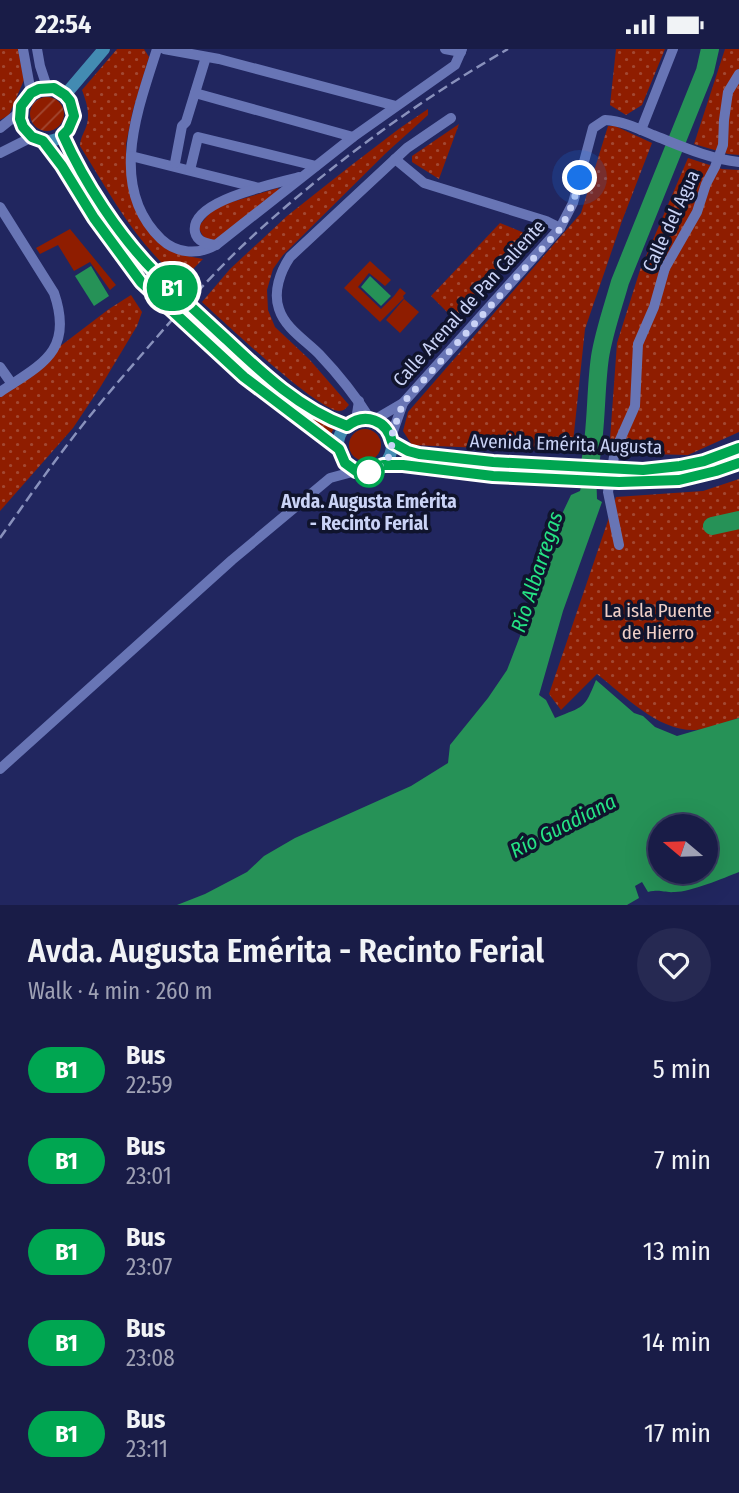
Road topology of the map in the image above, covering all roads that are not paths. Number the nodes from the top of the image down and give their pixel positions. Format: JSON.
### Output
{"nodes":[{"id":1,"x":23,"y":49,"type":"edge"},
{"id":2,"x":37,"y":49,"type":"edge"},
{"id":3,"x":104,"y":49,"type":"edge"},
{"id":4,"x":157,"y":49,"type":"edge"},
{"id":5,"x":164,"y":49,"type":"edge"},
{"id":6,"x":227,"y":49,"type":"edge"},
{"id":7,"x":445,"y":49,"type":"edge"},
{"id":8,"x":673,"y":49,"type":"edge"},
{"id":9,"x":461,"y":51,"type":"edge"},
{"id":10,"x":206,"y":57,"type":"junction"},
{"id":11,"x":219,"y":59,"type":"junction"},
{"id":12,"x":739,"y":74,"type":"edge"},
{"id":13,"x":47,"y":87,"type":"junction"},
{"id":14,"x":31,"y":93,"type":"junction"},
{"id":15,"x":195,"y":93,"type":"junction"},
{"id":16,"x":65,"y":95,"type":"junction"},
{"id":17,"x":396,"y":106,"type":"junction"},
{"id":18,"x":20,"y":112,"type":"junction"},
{"id":19,"x":451,"y":118,"type":"dead end"},
{"id":20,"x":0,"y":128,"type":"edge"},
{"id":21,"x":646,"y":132,"type":"junction"},
{"id":22,"x":63,"y":135,"type":"junction"},
{"id":23,"x":353,"y":137,"type":"junction"},
{"id":24,"x":38,"y":139,"type":"junction"},
{"id":25,"x":0,"y":153,"type":"edge"},
{"id":26,"x":131,"y":156,"type":"junction"},
{"id":27,"x":395,"y":159,"type":"junction"},
{"id":28,"x":739,"y":162,"type":"edge"},
{"id":29,"x":174,"y":163,"type":"dead end"},
{"id":30,"x":316,"y":166,"type":"junction"},
{"id":31,"x":190,"y":170,"type":"junction"},
{"id":32,"x":303,"y":176,"type":"junction"},
{"id":33,"x":259,"y":188,"type":"junction"},
{"id":34,"x":0,"y":207,"type":"edge"},
{"id":35,"x":561,"y":228,"type":"junction"},
{"id":36,"x":216,"y":246,"type":"junction"},
{"id":37,"x":0,"y":367,"type":"edge"},
{"id":38,"x":12,"y":384,"type":"junction"},
{"id":39,"x":0,"y":392,"type":"edge"},
{"id":40,"x":359,"y":401,"type":"junction"},
{"id":41,"x":403,"y":403,"type":"junction"},
{"id":42,"x":372,"y":419,"type":"junction"},
{"id":43,"x":351,"y":423,"type":"junction"},
{"id":44,"x":391,"y":440,"type":"junction"},
{"id":45,"x":739,"y":448,"type":"edge"},
{"id":46,"x":339,"y":449,"type":"junction"},
{"id":47,"x":739,"y":463,"type":"edge"},
{"id":48,"x":383,"y":465,"type":"junction"},
{"id":49,"x":356,"y":471,"type":"junction"},
{"id":50,"x":571,"y":473,"type":"junction"},
{"id":51,"x":619,"y":475,"type":"junction"},
{"id":52,"x":619,"y":545,"type":"dead end"},
{"id":53,"x":0,"y":769,"type":"edge"}],
"edges":[{"from":1,"to":14,"type":"street"},
{"from":2,"to":13,"type":"street"},
{"from":3,"to":16,"type":"main road"},
{"from":4,"to":26,"type":"street"},
{"from":5,"to":10,"type":"street"},
{"from":6,"to":11,"type":"street"},
{"from":7,"to":9,"type":"street"},
{"from":8,"to":21,"type":"street"},
{"from":9,"to":17,"type":"street"},
{"from":10,"to":11,"type":"street"},
{"from":10,"to":15,"type":"street"},
{"from":11,"to":17,"type":"street"},
{"from":12,"to":52,"type":"street","name":"Calle del Agua"},
{"from":13,"to":14,"type":"main road"},
{"from":13,"to":16,"type":"main road"},
{"from":14,"to":18,"type":"main road"},
{"from":15,"to":23,"type":"street"},
{"from":15,"to":29,"type":"street"},
{"from":16,"to":22,"type":"main road"},
{"from":17,"to":23,"type":"street"},
{"from":18,"to":20,"type":"street"},
{"from":18,"to":24,"type":"main road"},
{"from":19,"to":27,"type":"street"},
{"from":21,"to":28,"type":"street","name":"Calle Arenal de Pan Caliente"},
{"from":21,"to":35,"type":"street","name":"Calle Arenal de Pan Caliente"},
{"from":22,"to":24,"type":"main road"},
{"from":22,"to":43,"type":"main road"},
{"from":23,"to":30,"type":"street"},
{"from":24,"to":25,"type":"street"},
{"from":24,"to":46,"type":"main road"},
{"from":26,"to":31,"type":"street"},
{"from":26,"to":36,"type":"street"},
{"from":27,"to":35,"type":"street"},
{"from":27,"to":40,"type":"street"},
{"from":30,"to":31,"type":"street"},
{"from":30,"to":32,"type":"street"},
{"from":31,"to":33,"type":"street"},
{"from":32,"to":33,"type":"street"},
{"from":32,"to":36,"type":"street"},
{"from":33,"to":36,"type":"street"},
{"from":34,"to":38,"type":"street"},
{"from":35,"to":41,"type":"street","name":"Calle Arenal de Pan Caliente"},
{"from":37,"to":38,"type":"street"},
{"from":38,"to":39,"type":"street"},
{"from":40,"to":42,"type":"street"},
{"from":40,"to":43,"type":"street"},
{"from":41,"to":42,"type":"street","name":"Calle Arenal de Pan Caliente"},
{"from":41,"to":44,"type":"street","name":"Calle Arenal de Pan Caliente"},
{"from":42,"to":43,"type":"main road"},
{"from":42,"to":44,"type":"main road"},
{"from":43,"to":46,"type":"main road"},
{"from":44,"to":48,"type":"main road"},
{"from":44,"to":50,"type":"main road","name":"Avenida Emérita Augusta"},
{"from":45,"to":51,"type":"main road","name":"Avenida Emérita Augusta"},
{"from":46,"to":49,"type":"main road"},
{"from":47,"to":51,"type":"main road","name":"Avenida Emérita Augusta"},
{"from":48,"to":49,"type":"main road"},
{"from":48,"to":50,"type":"main road","name":"Avenida Emérita Augusta"},
{"from":49,"to":53,"type":"street"},
{"from":50,"to":51,"type":"main road","name":"Avenida Emérita Augusta"}]}
